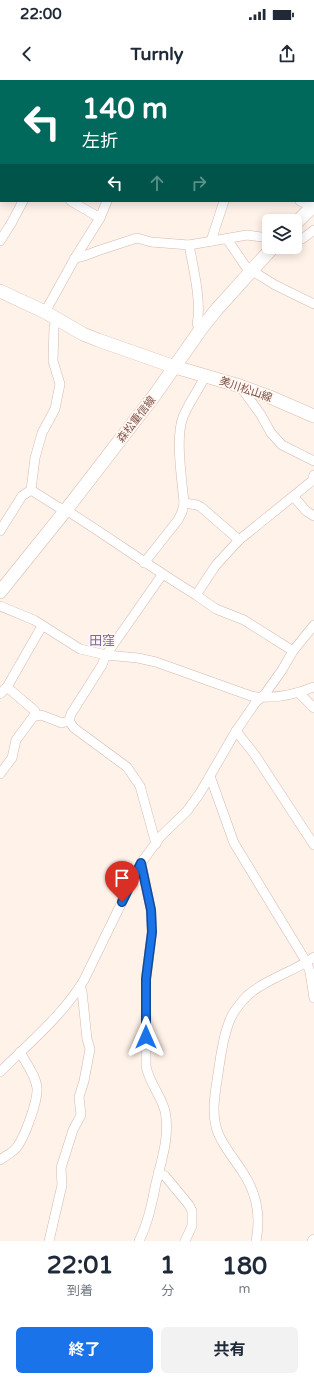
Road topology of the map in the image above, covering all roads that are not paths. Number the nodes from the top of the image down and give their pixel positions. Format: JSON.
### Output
{"nodes":[{"id":1,"x":22,"y":202,"type":"edge"},
{"id":2,"x":73,"y":202,"type":"edge"},
{"id":3,"x":107,"y":202,"type":"edge"},
{"id":4,"x":224,"y":202,"type":"edge"},
{"id":5,"x":303,"y":202,"type":"edge"},
{"id":6,"x":313,"y":206,"type":"edge"},
{"id":7,"x":302,"y":217,"type":"edge"},
{"id":8,"x":100,"y":218,"type":"junction"},
{"id":9,"x":314,"y":230,"type":"edge"},
{"id":10,"x":262,"y":237,"type":"edge"},
{"id":11,"x":227,"y":238,"type":"junction"},
{"id":12,"x":302,"y":239,"type":"edge"},
{"id":13,"x":0,"y":241,"type":"edge"},
{"id":14,"x":211,"y":241,"type":"junction"},
{"id":15,"x":189,"y":245,"type":"junction"},
{"id":16,"x":266,"y":254,"type":"edge"},
{"id":17,"x":75,"y":258,"type":"junction"},
{"id":18,"x":251,"y":270,"type":"junction"},
{"id":19,"x":0,"y":291,"type":"edge"},
{"id":20,"x":314,"y":304,"type":"edge"},
{"id":21,"x":45,"y":312,"type":"junction"},
{"id":22,"x":57,"y":319,"type":"junction"},
{"id":23,"x":201,"y":329,"type":"junction"},
{"id":24,"x":175,"y":367,"type":"junction"},
{"id":25,"x":205,"y":376,"type":"junction"},
{"id":26,"x":240,"y":386,"type":"junction"},
{"id":27,"x":314,"y":416,"type":"edge"},
{"id":28,"x":314,"y":461,"type":"edge"},
{"id":29,"x":314,"y":475,"type":"edge"},
{"id":30,"x":31,"y":490,"type":"junction"},
{"id":31,"x":294,"y":497,"type":"junction"},
{"id":32,"x":184,"y":503,"type":"junction"},
{"id":33,"x":66,"y":510,"type":"junction"},
{"id":34,"x":314,"y":516,"type":"edge"},
{"id":35,"x":0,"y":531,"type":"edge"},
{"id":36,"x":238,"y":540,"type":"junction"},
{"id":37,"x":144,"y":563,"type":"junction"},
{"id":38,"x":162,"y":575,"type":"junction"},
{"id":39,"x":0,"y":592,"type":"edge"},
{"id":40,"x":196,"y":596,"type":"junction"},
{"id":41,"x":0,"y":606,"type":"edge"},
{"id":42,"x":314,"y":625,"type":"edge"},
{"id":43,"x":42,"y":626,"type":"junction"},
{"id":44,"x":293,"y":651,"type":"junction"},
{"id":45,"x":106,"y":655,"type":"junction"},
{"id":46,"x":7,"y":686,"type":"junction"},
{"id":47,"x":314,"y":687,"type":"edge"},
{"id":48,"x":299,"y":693,"type":"junction"},
{"id":49,"x":0,"y":694,"type":"edge"},
{"id":50,"x":262,"y":698,"type":"junction"},
{"id":51,"x":314,"y":708,"type":"edge"},
{"id":52,"x":36,"y":715,"type":"junction"},
{"id":53,"x":69,"y":721,"type":"junction"},
{"id":54,"x":236,"y":731,"type":"junction"},
{"id":55,"x":0,"y":774,"type":"edge"},
{"id":56,"x":210,"y":776,"type":"junction"},
{"id":57,"x":156,"y":844,"type":"junction"},
{"id":58,"x":314,"y":845,"type":"edge"},
{"id":59,"x":141,"y":863,"type":"junction"},
{"id":60,"x":310,"y":960,"type":"edge"},
{"id":61,"x":79,"y":988,"type":"junction"},
{"id":62,"x":314,"y":998,"type":"edge"},
{"id":63,"x":20,"y":1052,"type":"junction"},
{"id":64,"x":0,"y":1072,"type":"edge"},
{"id":65,"x":0,"y":1160,"type":"edge"},
{"id":66,"x":158,"y":1174,"type":"junction"},
{"id":67,"x":49,"y":1241,"type":"edge"},
{"id":68,"x":139,"y":1241,"type":"edge"},
{"id":69,"x":185,"y":1241,"type":"edge"},
{"id":70,"x":256,"y":1241,"type":"edge"}],
"edges":[{"from":1,"to":13,"type":"street"},
{"from":2,"to":8,"type":"street"},
{"from":3,"to":8,"type":"street"},
{"from":4,"to":14,"type":"street"},
{"from":5,"to":6,"type":"street"},
{"from":6,"to":7,"type":"main road"},
{"from":8,"to":17,"type":"street"},
{"from":9,"to":12,"type":"street"},
{"from":10,"to":11,"type":"street"},
{"from":11,"to":14,"type":"street"},
{"from":11,"to":18,"type":"street"},
{"from":14,"to":15,"type":"street"},
{"from":15,"to":17,"type":"street"},
{"from":15,"to":23,"type":"street"},
{"from":16,"to":18,"type":"main road","name":"森松重信線"},
{"from":17,"to":21,"type":"street"},
{"from":18,"to":20,"type":"street"},
{"from":18,"to":23,"type":"main road","name":"森松重信線"},
{"from":19,"to":21,"type":"main road","name":"美川松山線"},
{"from":21,"to":22,"type":"main road","name":"美川松山線"},
{"from":22,"to":24,"type":"main road","name":"美川松山線"},
{"from":22,"to":30,"type":"street"},
{"from":23,"to":24,"type":"main road","name":"森松重信線"},
{"from":24,"to":25,"type":"main road","name":"美川松山線"},
{"from":24,"to":33,"type":"main road","name":"森松重信線"},
{"from":25,"to":26,"type":"main road","name":"美川松山線"},
{"from":25,"to":32,"type":"street"},
{"from":26,"to":27,"type":"main road","name":"美川松山線"},
{"from":26,"to":28,"type":"street"},
{"from":29,"to":31,"type":"street"},
{"from":30,"to":33,"type":"street"},
{"from":30,"to":35,"type":"street"},
{"from":31,"to":34,"type":"street"},
{"from":31,"to":36,"type":"street"},
{"from":32,"to":36,"type":"street"},
{"from":32,"to":37,"type":"street"},
{"from":33,"to":37,"type":"street"},
{"from":33,"to":39,"type":"main road","name":"森松重信線"},
{"from":36,"to":40,"type":"street"},
{"from":37,"to":38,"type":"street"},
{"from":38,"to":40,"type":"street"},
{"from":38,"to":45,"type":"street"},
{"from":40,"to":44,"type":"street"},
{"from":41,"to":43,"type":"street"},
{"from":42,"to":44,"type":"street"},
{"from":43,"to":45,"type":"street"},
{"from":43,"to":46,"type":"street"},
{"from":44,"to":50,"type":"street"},
{"from":45,"to":50,"type":"street"},
{"from":45,"to":53,"type":"street"},
{"from":46,"to":49,"type":"street"},
{"from":46,"to":52,"type":"street"},
{"from":47,"to":48,"type":"street"},
{"from":48,"to":50,"type":"street"},
{"from":48,"to":51,"type":"street"},
{"from":50,"to":54,"type":"street"},
{"from":52,"to":53,"type":"street"},
{"from":52,"to":55,"type":"street"},
{"from":53,"to":57,"type":"street"},
{"from":54,"to":56,"type":"street"},
{"from":54,"to":58,"type":"street"},
{"from":56,"to":57,"type":"street"},
{"from":56,"to":60,"type":"street"},
{"from":57,"to":59,"type":"street"},
{"from":59,"to":61,"type":"street"},
{"from":59,"to":66,"type":"street"},
{"from":60,"to":62,"type":"street"},
{"from":60,"to":70,"type":"street"},
{"from":61,"to":63,"type":"street"},
{"from":61,"to":67,"type":"street"},
{"from":63,"to":64,"type":"street"},
{"from":63,"to":65,"type":"street"},
{"from":66,"to":68,"type":"street"},
{"from":66,"to":69,"type":"street"}]}
